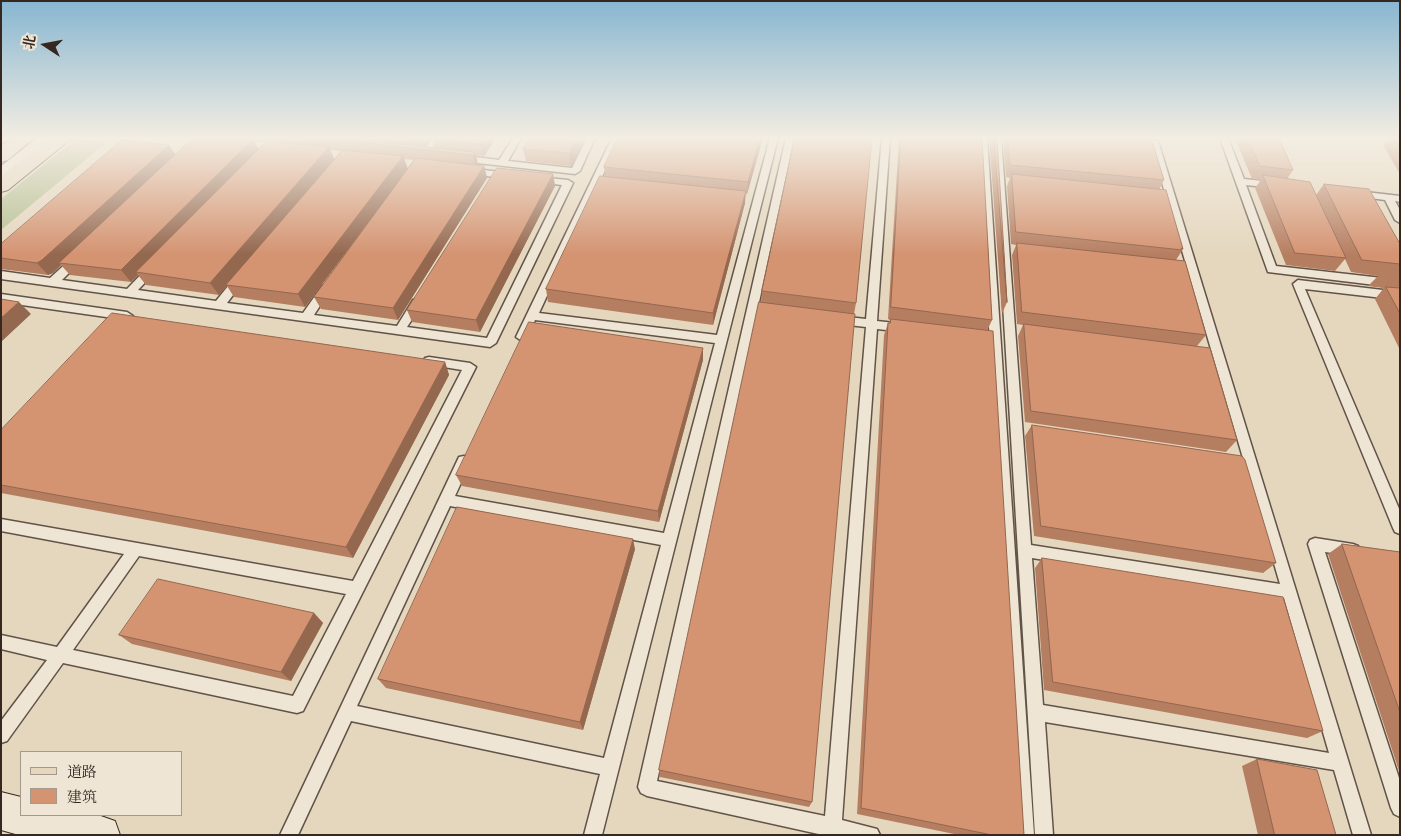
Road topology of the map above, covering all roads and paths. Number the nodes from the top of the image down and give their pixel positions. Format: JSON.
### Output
{"nodes":[{"id":1,"x":12,"y":177,"type":"edge"},
{"id":2,"x":486,"y":177,"type":"edge"},
{"id":3,"x":602,"y":177,"type":"edge"},
{"id":4,"x":761,"y":177,"type":"edge"},
{"id":5,"x":782,"y":177,"type":"edge"},
{"id":6,"x":883,"y":177,"type":"edge"},
{"id":7,"x":984,"y":177,"type":"edge"},
{"id":8,"x":1004,"y":177,"type":"edge"},
{"id":9,"x":1162,"y":177,"type":"edge"},
{"id":10,"x":1238,"y":177,"type":"edge"},
{"id":11,"x":1240,"y":182,"type":"junction"},
{"id":12,"x":1,"y":186,"type":"edge"},
{"id":13,"x":1286,"y":187,"type":"edge"},
{"id":14,"x":1342,"y":192,"type":"edge"},
{"id":15,"x":1388,"y":198,"type":"junction"},
{"id":16,"x":1400,"y":199,"type":"edge"},
{"id":17,"x":1400,"y":220,"type":"edge"},
{"id":18,"x":88,"y":248,"type":"edge"},
{"id":19,"x":163,"y":258,"type":"edge"},
{"id":20,"x":250,"y":268,"type":"edge"},
{"id":21,"x":1,"y":275,"type":"edge"},
{"id":22,"x":335,"y":277,"type":"edge"},
{"id":23,"x":53,"y":282,"type":"junction"},
{"id":24,"x":1400,"y":284,"type":"edge"},
{"id":25,"x":426,"y":290,"type":"edge"},
{"id":26,"x":129,"y":293,"type":"junction"},
{"id":27,"x":1400,"y":296,"type":"edge"},
{"id":28,"x":1,"y":298,"type":"edge"},
{"id":29,"x":219,"y":305,"type":"junction"},
{"id":30,"x":111,"y":314,"type":"junction"},
{"id":31,"x":532,"y":316,"type":"junction"},
{"id":32,"x":306,"y":317,"type":"junction"},
{"id":33,"x":140,"y":318,"type":"edge"},
{"id":34,"x":826,"y":318,"type":"edge"},
{"id":35,"x":872,"y":324,"type":"junction"},
{"id":36,"x":97,"y":328,"type":"edge"},
{"id":37,"x":400,"y":330,"type":"junction"},
{"id":38,"x":919,"y":330,"type":"edge"},
{"id":39,"x":721,"y":340,"type":"junction"},
{"id":40,"x":516,"y":351,"type":"edge"},
{"id":41,"x":412,"y":358,"type":"edge"},
{"id":42,"x":470,"y":448,"type":"edge"},
{"id":43,"x":446,"y":500,"type":"junction"},
{"id":44,"x":1,"y":525,"type":"edge"},
{"id":45,"x":1400,"y":528,"type":"edge"},
{"id":46,"x":669,"y":540,"type":"junction"},
{"id":47,"x":136,"y":549,"type":"junction"},
{"id":48,"x":1025,"y":550,"type":"junction"},
{"id":49,"x":1371,"y":552,"type":"edge"},
{"id":50,"x":357,"y":588,"type":"junction"},
{"id":51,"x":1289,"y":592,"type":"junction"},
{"id":52,"x":1,"y":642,"type":"edge"},
{"id":53,"x":60,"y":654,"type":"junction"},
{"id":54,"x":346,"y":712,"type":"junction"},
{"id":55,"x":1036,"y":712,"type":"junction"},
{"id":56,"x":1,"y":736,"type":"edge"},
{"id":57,"x":1340,"y":763,"type":"junction"},
{"id":58,"x":610,"y":768,"type":"junction"},
{"id":59,"x":1400,"y":808,"type":"edge"},
{"id":60,"x":1,"y":811,"type":"edge"},
{"id":61,"x":20,"y":816,"type":"edge"},
{"id":62,"x":22,"y":816,"type":"edge"},
{"id":63,"x":832,"y":831,"type":"edge"},
{"id":64,"x":101,"y":835,"type":"edge"},
{"id":65,"x":289,"y":835,"type":"edge"},
{"id":66,"x":593,"y":835,"type":"edge"},
{"id":67,"x":871,"y":835,"type":"edge"},
{"id":68,"x":1025,"y":835,"type":"edge"},
{"id":69,"x":1044,"y":835,"type":"edge"},
{"id":70,"x":1362,"y":835,"type":"edge"}],
"edges":[{"from":1,"to":12,"type":"main road"},
{"from":2,"to":37,"type":"lane"},
{"from":3,"to":31,"type":"lane"},
{"from":4,"to":39,"type":"lane"},
{"from":5,"to":63,"type":"lane"},
{"from":6,"to":35,"type":"lane"},
{"from":7,"to":68,"type":"lane"},
{"from":8,"to":48,"type":"lane"},
{"from":9,"to":51,"type":"lane"},
{"from":10,"to":11,"type":"lane"},
{"from":11,"to":13,"type":"lane"},
{"from":11,"to":24,"type":"lane"},
{"from":14,"to":15,"type":"lane"},
{"from":15,"to":16,"type":"lane"},
{"from":15,"to":17,"type":"lane"},
{"from":18,"to":23,"type":"lane"},
{"from":19,"to":26,"type":"lane"},
{"from":20,"to":29,"type":"lane"},
{"from":21,"to":23,"type":"lane"},
{"from":22,"to":32,"type":"lane"},
{"from":23,"to":26,"type":"lane"},
{"from":25,"to":37,"type":"lane"},
{"from":26,"to":29,"type":"lane"},
{"from":27,"to":45,"type":"lane"},
{"from":28,"to":30,"type":"lane"},
{"from":29,"to":32,"type":"lane"},
{"from":30,"to":33,"type":"lane"},
{"from":30,"to":36,"type":"lane"},
{"from":31,"to":39,"type":"lane"},
{"from":31,"to":40,"type":"lane"},
{"from":32,"to":37,"type":"lane"},
{"from":34,"to":35,"type":"lane"},
{"from":35,"to":38,"type":"lane"},
{"from":35,"to":63,"type":"lane"},
{"from":39,"to":46,"type":"lane"},
{"from":41,"to":50,"type":"lane"},
{"from":42,"to":43,"type":"lane"},
{"from":43,"to":46,"type":"lane"},
{"from":43,"to":54,"type":"lane"},
{"from":44,"to":47,"type":"lane"},
{"from":46,"to":58,"type":"lane"},
{"from":47,"to":50,"type":"lane"},
{"from":47,"to":53,"type":"lane"},
{"from":48,"to":51,"type":"lane"},
{"from":48,"to":55,"type":"lane"},
{"from":49,"to":59,"type":"lane"},
{"from":50,"to":53,"type":"lane"},
{"from":51,"to":57,"type":"lane"},
{"from":52,"to":53,"type":"lane"},
{"from":53,"to":56,"type":"lane"},
{"from":54,"to":58,"type":"lane"},
{"from":54,"to":65,"type":"lane"},
{"from":55,"to":57,"type":"lane"},
{"from":55,"to":69,"type":"lane"},
{"from":57,"to":70,"type":"lane"},
{"from":58,"to":66,"type":"lane"},
{"from":60,"to":61,"type":"main road"},
{"from":62,"to":64,"type":"main road"},
{"from":63,"to":67,"type":"lane"}]}
